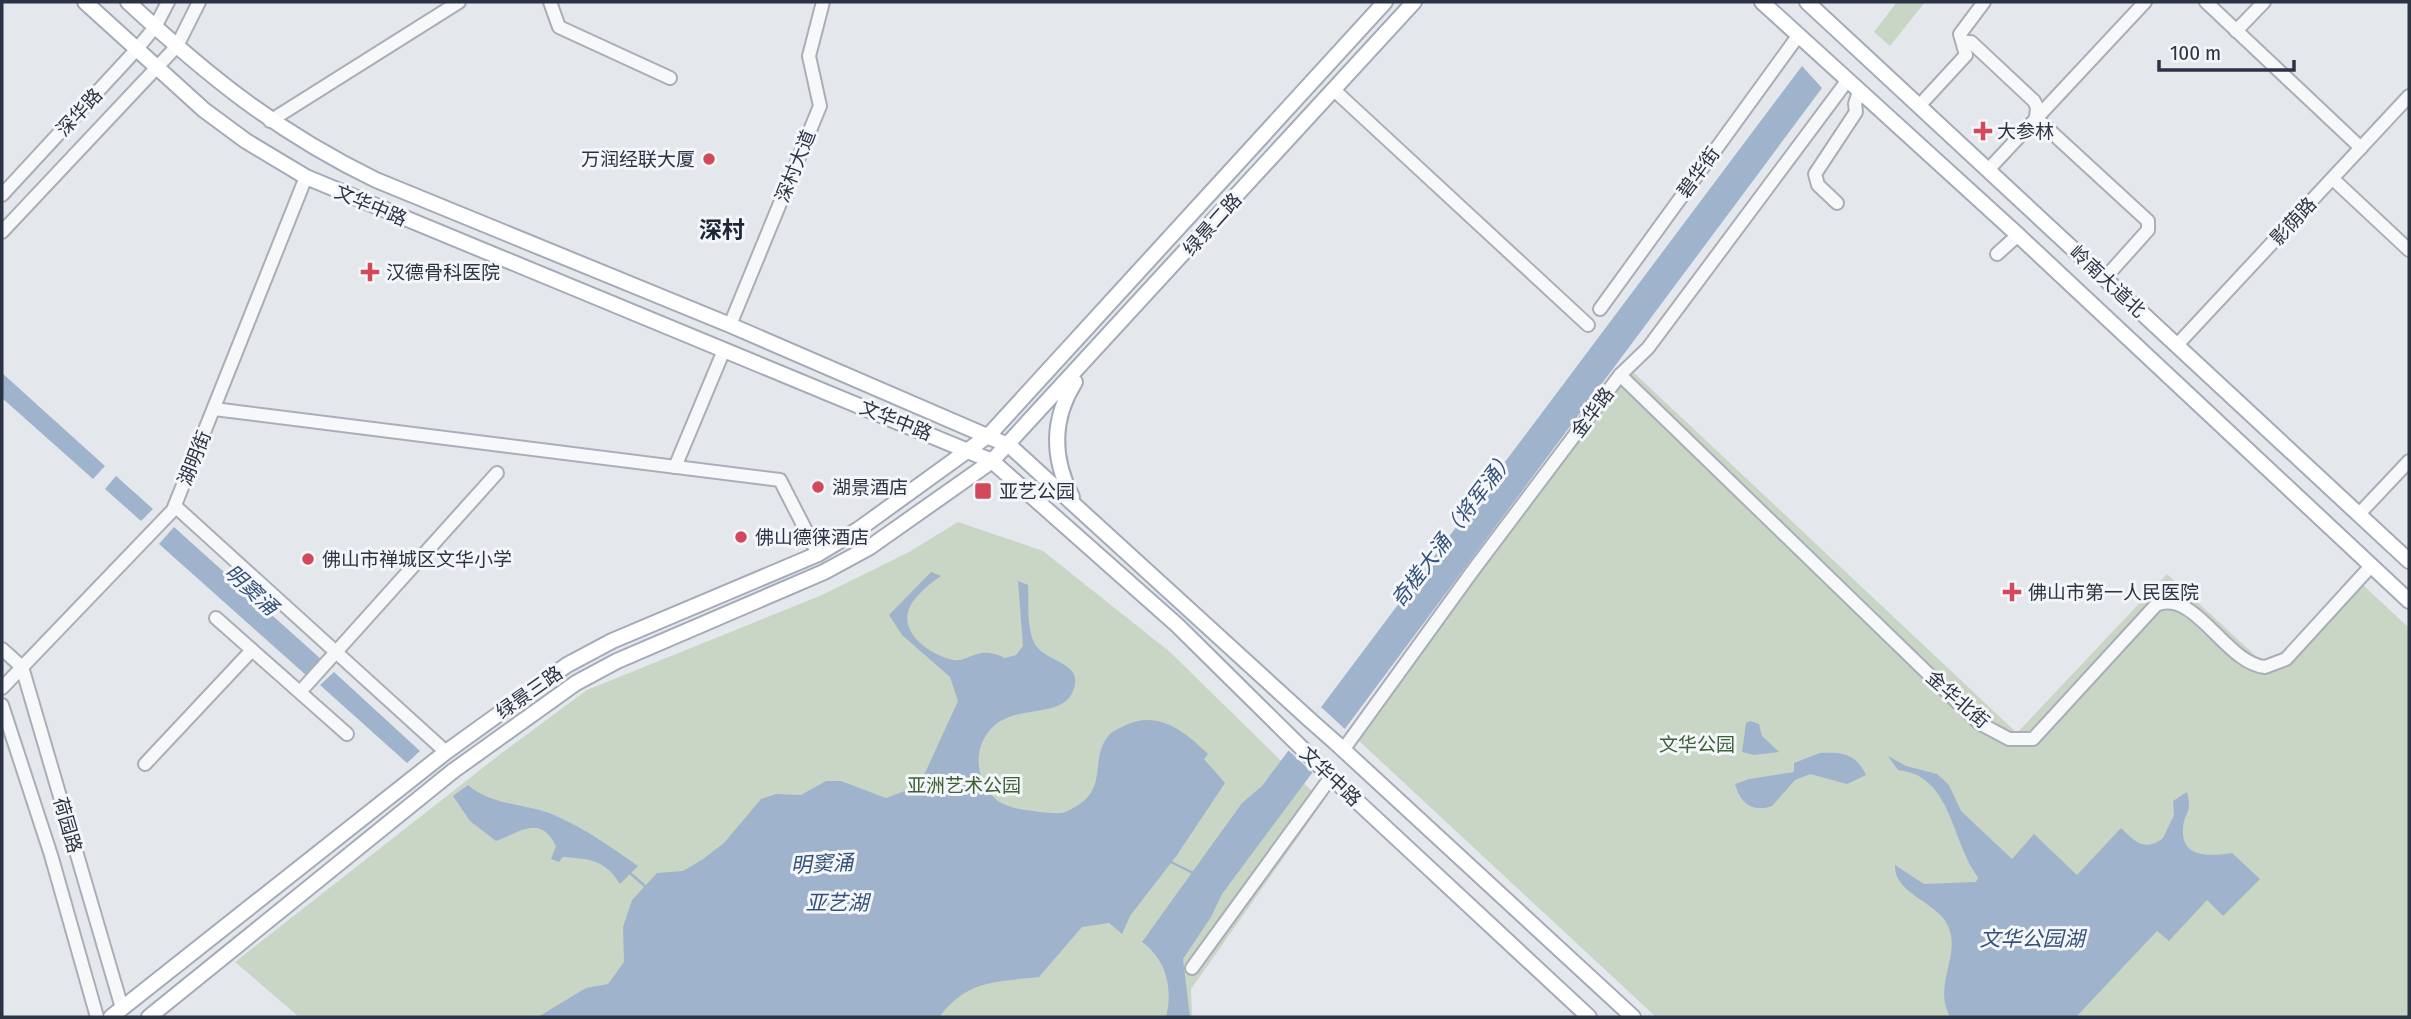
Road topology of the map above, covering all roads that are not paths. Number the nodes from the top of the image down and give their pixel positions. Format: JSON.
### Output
{"nodes":[{"id":1,"x":85,"y":2,"type":"edge"},
{"id":2,"x":128,"y":2,"type":"edge"},
{"id":3,"x":168,"y":2,"type":"edge"},
{"id":4,"x":199,"y":2,"type":"edge"},
{"id":5,"x":459,"y":2,"type":"edge"},
{"id":6,"x":550,"y":2,"type":"edge"},
{"id":7,"x":823,"y":2,"type":"edge"},
{"id":8,"x":1385,"y":2,"type":"edge"},
{"id":9,"x":1414,"y":2,"type":"edge"},
{"id":10,"x":1762,"y":2,"type":"edge"},
{"id":11,"x":1807,"y":2,"type":"edge"},
{"id":12,"x":1984,"y":2,"type":"edge"},
{"id":13,"x":2145,"y":2,"type":"edge"},
{"id":14,"x":2206,"y":2,"type":"edge"},
{"id":15,"x":2264,"y":2,"type":"edge"},
{"id":16,"x":155,"y":27,"type":"junction"},
{"id":17,"x":2236,"y":31,"type":"junction"},
{"id":18,"x":1798,"y":36,"type":"junction"},
{"id":19,"x":1964,"y":42,"type":"junction"},
{"id":20,"x":177,"y":46,"type":"junction"},
{"id":21,"x":136,"y":50,"type":"junction"},
{"id":22,"x":155,"y":67,"type":"junction"},
{"id":23,"x":670,"y":78,"type":"dead end"},
{"id":24,"x":1847,"y":81,"type":"junction"},
{"id":25,"x":1334,"y":90,"type":"junction"},
{"id":26,"x":1859,"y":91,"type":"junction"},
{"id":27,"x":2409,"y":96,"type":"edge"},
{"id":28,"x":1919,"y":106,"type":"junction"},
{"id":29,"x":2036,"y":118,"type":"junction"},
{"id":30,"x":270,"y":121,"type":"junction"},
{"id":31,"x":2361,"y":148,"type":"junction"},
{"id":32,"x":1988,"y":170,"type":"junction"},
{"id":33,"x":306,"y":177,"type":"junction"},
{"id":34,"x":2333,"y":179,"type":"junction"},
{"id":35,"x":2,"y":195,"type":"edge"},
{"id":36,"x":1837,"y":203,"type":"dead end"},
{"id":37,"x":2,"y":232,"type":"edge"},
{"id":38,"x":2018,"y":235,"type":"junction"},
{"id":39,"x":2409,"y":250,"type":"edge"},
{"id":40,"x":1997,"y":254,"type":"dead end"},
{"id":41,"x":2105,"y":278,"type":"junction"},
{"id":42,"x":1600,"y":309,"type":"dead end"},
{"id":43,"x":1588,"y":325,"type":"dead end"},
{"id":44,"x":730,"y":326,"type":"junction"},
{"id":45,"x":2177,"y":345,"type":"junction"},
{"id":46,"x":724,"y":350,"type":"junction"},
{"id":47,"x":1092,"y":356,"type":"junction"},
{"id":48,"x":1620,"y":375,"type":"junction"},
{"id":49,"x":214,"y":409,"type":"junction"},
{"id":50,"x":989,"y":435,"type":"junction"},
{"id":51,"x":1010,"y":446,"type":"junction"},
{"id":52,"x":970,"y":450,"type":"junction"},
{"id":53,"x":992,"y":461,"type":"junction"},
{"id":54,"x":2409,"y":461,"type":"edge"},
{"id":55,"x":675,"y":467,"type":"junction"},
{"id":56,"x":497,"y":473,"type":"dead end"},
{"id":57,"x":175,"y":506,"type":"junction"},
{"id":58,"x":1078,"y":508,"type":"junction"},
{"id":59,"x":2359,"y":514,"type":"junction"},
{"id":60,"x":817,"y":554,"type":"junction"},
{"id":61,"x":2409,"y":561,"type":"edge"},
{"id":62,"x":2371,"y":566,"type":"junction"},
{"id":63,"x":2409,"y":601,"type":"edge"},
{"id":64,"x":216,"y":618,"type":"dead end"},
{"id":65,"x":2,"y":649,"type":"edge"},
{"id":66,"x":253,"y":650,"type":"junction"},
{"id":67,"x":336,"y":653,"type":"junction"},
{"id":68,"x":22,"y":667,"type":"junction"},
{"id":69,"x":2,"y":688,"type":"edge"},
{"id":70,"x":300,"y":692,"type":"junction"},
{"id":71,"x":2,"y":705,"type":"edge"},
{"id":72,"x":347,"y":734,"type":"dead end"},
{"id":73,"x":1339,"y":747,"type":"junction"},
{"id":74,"x":446,"y":752,"type":"junction"},
{"id":75,"x":145,"y":764,"type":"dead end"},
{"id":76,"x":1331,"y":777,"type":"junction"},
{"id":77,"x":1192,"y":968,"type":"dead end"},
{"id":78,"x":117,"y":1013,"type":"edge"},
{"id":79,"x":97,"y":1017,"type":"edge"},
{"id":80,"x":149,"y":1017,"type":"edge"},
{"id":81,"x":1589,"y":1017,"type":"edge"},
{"id":82,"x":1633,"y":1017,"type":"edge"}],
"edges":[{"from":1,"to":21,"type":"main road","name":"文华中路"},
{"from":2,"to":16,"type":"main road","name":"文华中路"},
{"from":3,"to":16,"type":"street","name":"深华路"},
{"from":4,"to":20,"type":"street","name":"深华路"},
{"from":5,"to":30,"type":"street"},
{"from":6,"to":23,"type":"street"},
{"from":7,"to":44,"type":"street","name":"深村大道"},
{"from":8,"to":50,"type":"main road","name":"绿景二路"},
{"from":9,"to":25,"type":"main road","name":"绿景二路"},
{"from":10,"to":18,"type":"main road","name":"岭南大道北"},
{"from":11,"to":28,"type":"main road","name":"岭南大道北"},
{"from":12,"to":19,"type":"street"},
{"from":13,"to":29,"type":"street"},
{"from":14,"to":17,"type":"street"},
{"from":15,"to":17,"type":"street"},
{"from":16,"to":20,"type":"main road","name":"文华中路"},
{"from":16,"to":21,"type":"street","name":"深华路"},
{"from":17,"to":31,"type":"street"},
{"from":18,"to":24,"type":"main road","name":"岭南大道北"},
{"from":18,"to":42,"type":"street","name":"碧华街"},
{"from":19,"to":28,"type":"street"},
{"from":19,"to":29,"type":"street"},
{"from":20,"to":22,"type":"street","name":"深华路"},
{"from":20,"to":30,"type":"main road","name":"文华中路"},
{"from":21,"to":22,"type":"main road","name":"文华中路"},
{"from":21,"to":35,"type":"street","name":"深华路"},
{"from":22,"to":33,"type":"main road","name":"文华中路"},
{"from":22,"to":37,"type":"street","name":"深华路"},
{"from":24,"to":26,"type":"main road","name":"岭南大道北"},
{"from":24,"to":48,"type":"street","name":"金华路"},
{"from":25,"to":43,"type":"street"},
{"from":25,"to":47,"type":"main road","name":"绿景二路"},
{"from":26,"to":36,"type":"street"},
{"from":26,"to":38,"type":"main road","name":"岭南大道北"},
{"from":27,"to":31,"type":"street","name":"影荫路"},
{"from":28,"to":32,"type":"main road","name":"岭南大道北"},
{"from":29,"to":32,"type":"street"},
{"from":29,"to":41,"type":"street"},
{"from":30,"to":44,"type":"main road","name":"文华中路"},
{"from":31,"to":34,"type":"street","name":"影荫路"},
{"from":32,"to":41,"type":"main road","name":"岭南大道北"},
{"from":33,"to":46,"type":"main road","name":"文华中路"},
{"from":33,"to":49,"type":"street","name":"湖明街"},
{"from":34,"to":39,"type":"street"},
{"from":34,"to":45,"type":"street","name":"影荫路"},
{"from":38,"to":40,"type":"street"},
{"from":38,"to":62,"type":"main road","name":"岭南大道北"},
{"from":41,"to":45,"type":"main road","name":"岭南大道北"},
{"from":44,"to":50,"type":"main road","name":"文华中路"},
{"from":45,"to":59,"type":"main road","name":"岭南大道北"},
{"from":46,"to":52,"type":"main road","name":"文华中路"},
{"from":46,"to":55,"type":"street"},
{"from":47,"to":51,"type":"main road","name":"绿景二路"},
{"from":47,"to":58,"type":"main road"},
{"from":48,"to":62,"type":"street","name":"金华北街"},
{"from":48,"to":73,"type":"street","name":"金华路"},
{"from":49,"to":55,"type":"street"},
{"from":49,"to":57,"type":"street","name":"湖明街"},
{"from":50,"to":51,"type":"main road","name":"文华中路"},
{"from":50,"to":52,"type":"main road","name":"绿景三路"},
{"from":51,"to":53,"type":"main road","name":"绿景三路"},
{"from":51,"to":58,"type":"main road","name":"文华中路"},
{"from":52,"to":53,"type":"main road","name":"文华中路"},
{"from":52,"to":60,"type":"main road","name":"绿景三路"},
{"from":53,"to":76,"type":"main road","name":"文华中路"},
{"from":53,"to":80,"type":"main road","name":"绿景三路"},
{"from":54,"to":59,"type":"street"},
{"from":55,"to":60,"type":"street"},
{"from":56,"to":67,"type":"street"},
{"from":57,"to":67,"type":"street"},
{"from":57,"to":68,"type":"street","name":"湖明街"},
{"from":58,"to":73,"type":"main road","name":"文华中路","bridge":true},
{"from":59,"to":61,"type":"main road","name":"岭南大道北"},
{"from":60,"to":74,"type":"main road","name":"绿景三路"},
{"from":62,"to":63,"type":"main road"},
{"from":64,"to":66,"type":"street"},
{"from":65,"to":68,"type":"street"},
{"from":66,"to":70,"type":"street"},
{"from":66,"to":75,"type":"street"},
{"from":67,"to":70,"type":"street"},
{"from":67,"to":74,"type":"street"},
{"from":68,"to":69,"type":"street","name":"湖明街"},
{"from":68,"to":78,"type":"street","name":"荷园路"},
{"from":70,"to":72,"type":"street"},
{"from":71,"to":79,"type":"street","name":"荷园路"},
{"from":73,"to":82,"type":"main road","name":"文华中路"},
{"from":74,"to":78,"type":"main road","name":"绿景三路"},
{"from":76,"to":77,"type":"street"},
{"from":76,"to":81,"type":"main road","name":"文华中路"}]}
